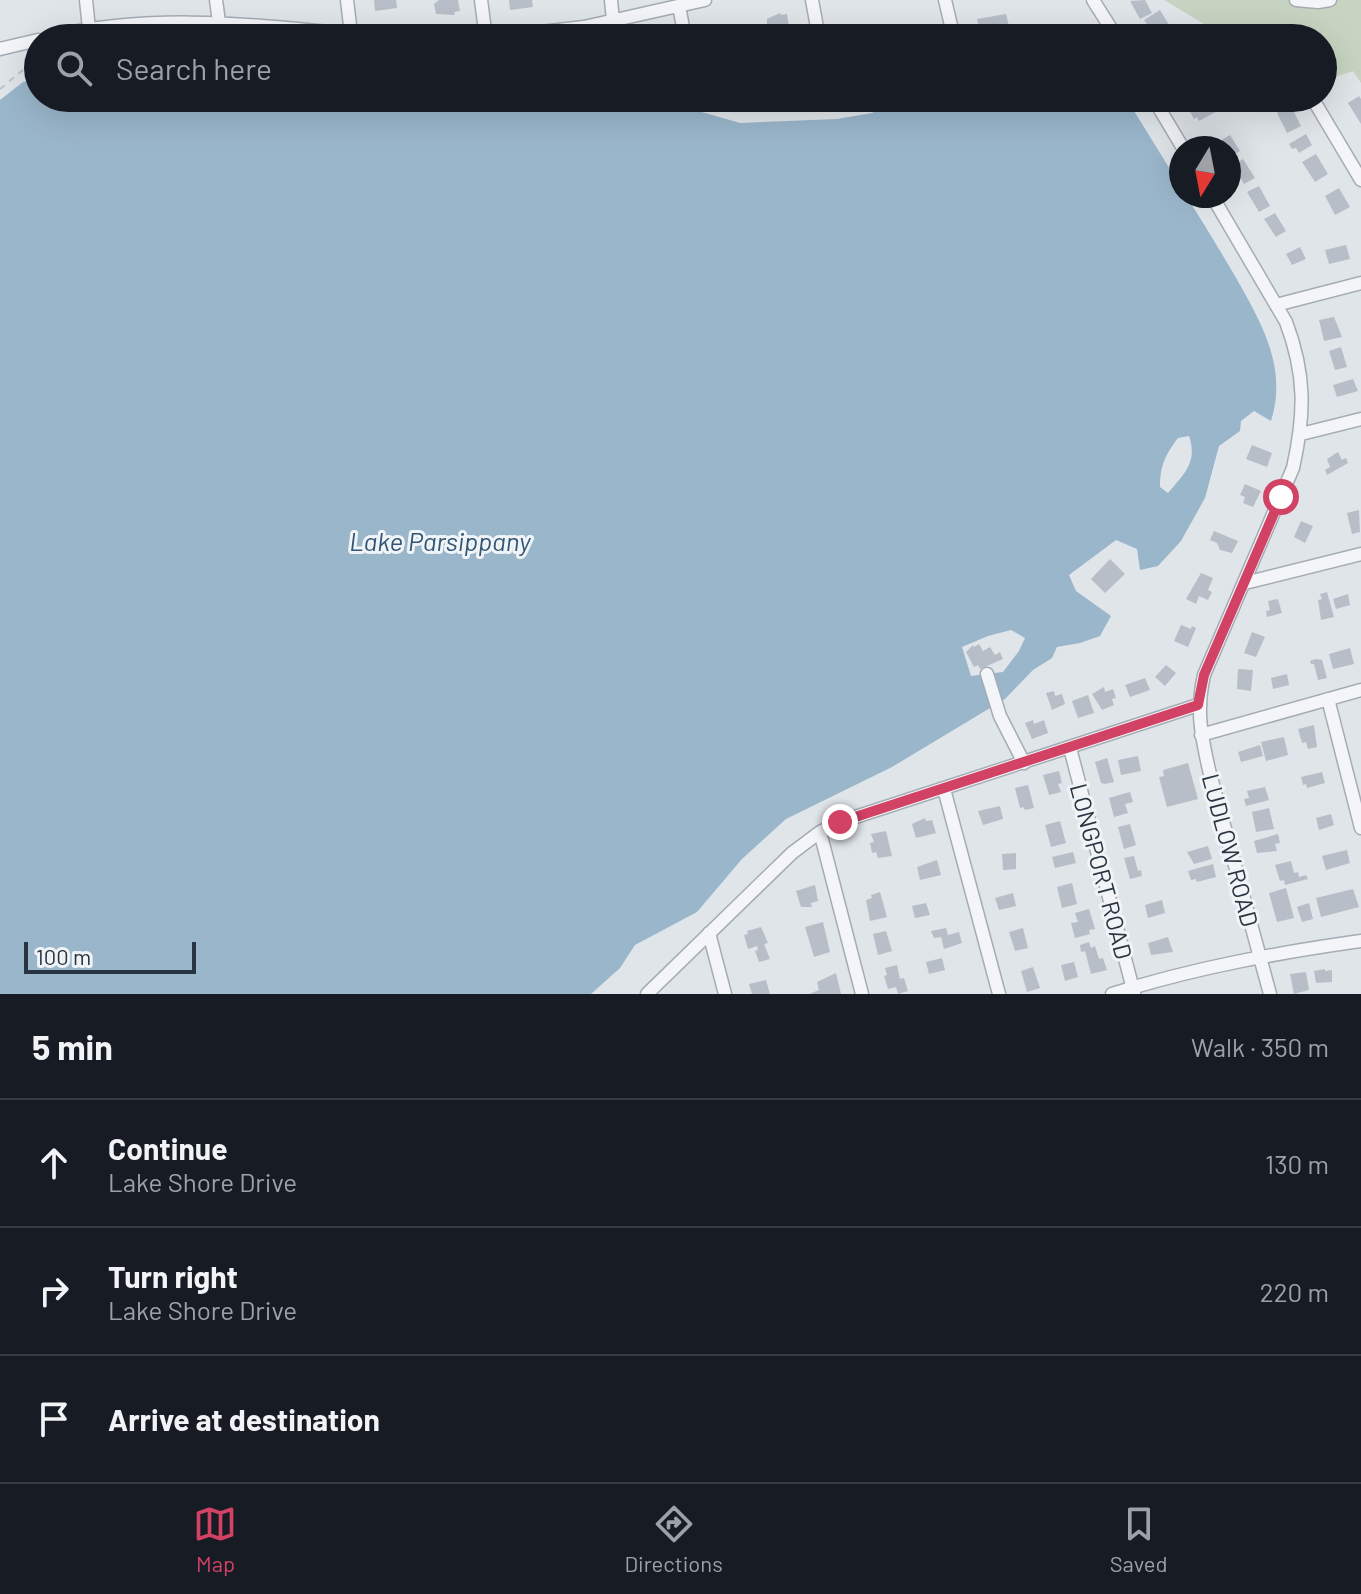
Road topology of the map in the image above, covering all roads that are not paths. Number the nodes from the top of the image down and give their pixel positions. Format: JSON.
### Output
{"nodes":[{"id":1,"x":86,"y":0,"type":"edge"},
{"id":2,"x":216,"y":0,"type":"edge"},
{"id":3,"x":347,"y":0,"type":"edge"},
{"id":4,"x":481,"y":0,"type":"edge"},
{"id":5,"x":611,"y":0,"type":"edge"},
{"id":6,"x":705,"y":0,"type":"edge"},
{"id":7,"x":812,"y":0,"type":"edge"},
{"id":8,"x":945,"y":0,"type":"edge"},
{"id":9,"x":1093,"y":0,"type":"edge"},
{"id":10,"x":1296,"y":0,"type":"edge"},
{"id":11,"x":1330,"y":0,"type":"edge"},
{"id":12,"x":679,"y":6,"type":"junction"},
{"id":13,"x":613,"y":21,"type":"junction"},
{"id":14,"x":219,"y":22,"type":"junction"},
{"id":15,"x":88,"y":24,"type":"edge"},
{"id":16,"x":140,"y":24,"type":"edge"},
{"id":17,"x":241,"y":24,"type":"edge"},
{"id":18,"x":350,"y":24,"type":"edge"},
{"id":19,"x":485,"y":24,"type":"edge"},
{"id":20,"x":595,"y":24,"type":"edge"},
{"id":21,"x":682,"y":24,"type":"edge"},
{"id":22,"x":816,"y":24,"type":"edge"},
{"id":23,"x":951,"y":24,"type":"edge"},
{"id":24,"x":1108,"y":24,"type":"edge"},
{"id":25,"x":24,"y":43,"type":"edge"},
{"id":26,"x":0,"y":49,"type":"edge"},
{"id":27,"x":1161,"y":112,"type":"edge"},
{"id":28,"x":1321,"y":112,"type":"edge"},
{"id":29,"x":1176,"y":136,"type":"edge"},
{"id":30,"x":1361,"y":180,"type":"edge"},
{"id":31,"x":1219,"y":208,"type":"edge"},
{"id":32,"x":1361,"y":283,"type":"edge"},
{"id":33,"x":1276,"y":305,"type":"junction"},
{"id":34,"x":1361,"y":419,"type":"edge"},
{"id":35,"x":1301,"y":434,"type":"junction"},
{"id":36,"x":1361,"y":554,"type":"edge"},
{"id":37,"x":1245,"y":583,"type":"junction"},
{"id":38,"x":987,"y":674,"type":"dead end"},
{"id":39,"x":1361,"y":690,"type":"edge"},
{"id":40,"x":1328,"y":699,"type":"junction"},
{"id":41,"x":1198,"y":705,"type":"junction"},
{"id":42,"x":1201,"y":735,"type":"junction"},
{"id":43,"x":1070,"y":748,"type":"junction"},
{"id":44,"x":1024,"y":763,"type":"junction"},
{"id":45,"x":944,"y":789,"type":"junction"},
{"id":46,"x":1361,"y":828,"type":"edge"},
{"id":47,"x":820,"y":832,"type":"junction"},
{"id":48,"x":709,"y":933,"type":"junction"},
{"id":49,"x":1361,"y":941,"type":"edge"},
{"id":50,"x":1261,"y":957,"type":"junction"},
{"id":51,"x":1133,"y":991,"type":"edge"},
{"id":52,"x":647,"y":994,"type":"edge"},
{"id":53,"x":725,"y":994,"type":"edge"},
{"id":54,"x":862,"y":994,"type":"edge"},
{"id":55,"x":999,"y":994,"type":"edge"},
{"id":56,"x":1112,"y":994,"type":"edge"},
{"id":57,"x":1270,"y":994,"type":"edge"}],
"edges":[{"from":1,"to":15,"type":"street"},
{"from":2,"to":14,"type":"street"},
{"from":3,"to":18,"type":"street"},
{"from":4,"to":19,"type":"street"},
{"from":5,"to":13,"type":"street"},
{"from":6,"to":12,"type":"street"},
{"from":7,"to":22,"type":"street"},
{"from":8,"to":23,"type":"street"},
{"from":9,"to":24,"type":"street"},
{"from":10,"to":11,"type":"street"},
{"from":12,"to":13,"type":"street"},
{"from":12,"to":21,"type":"street"},
{"from":13,"to":20,"type":"street"},
{"from":14,"to":16,"type":"street"},
{"from":14,"to":17,"type":"street"},
{"from":25,"to":26,"type":"street"},
{"from":27,"to":29,"type":"street"},
{"from":28,"to":30,"type":"street"},
{"from":31,"to":33,"type":"street","name":"LUDLOW ROAD"},
{"from":32,"to":33,"type":"street"},
{"from":33,"to":35,"type":"street","name":"LUDLOW ROAD"},
{"from":34,"to":35,"type":"street"},
{"from":35,"to":37,"type":"street","name":"LUDLOW ROAD"},
{"from":36,"to":37,"type":"street"},
{"from":37,"to":41,"type":"street","name":"LUDLOW ROAD"},
{"from":38,"to":44,"type":"street"},
{"from":39,"to":40,"type":"street"},
{"from":40,"to":42,"type":"street"},
{"from":40,"to":46,"type":"street"},
{"from":41,"to":42,"type":"street","name":"LUDLOW ROAD"},
{"from":41,"to":43,"type":"street"},
{"from":42,"to":50,"type":"street","name":"LUDLOW ROAD"},
{"from":43,"to":44,"type":"street"},
{"from":43,"to":51,"type":"street","name":"LONGPORT ROAD"},
{"from":44,"to":45,"type":"street"},
{"from":45,"to":47,"type":"street"},
{"from":45,"to":55,"type":"street"},
{"from":47,"to":48,"type":"street"},
{"from":47,"to":54,"type":"street"},
{"from":48,"to":52,"type":"street"},
{"from":48,"to":53,"type":"street"},
{"from":49,"to":50,"type":"street"},
{"from":50,"to":51,"type":"street"},
{"from":50,"to":57,"type":"street","name":"LUDLOW ROAD"},
{"from":51,"to":56,"type":"street"}]}
